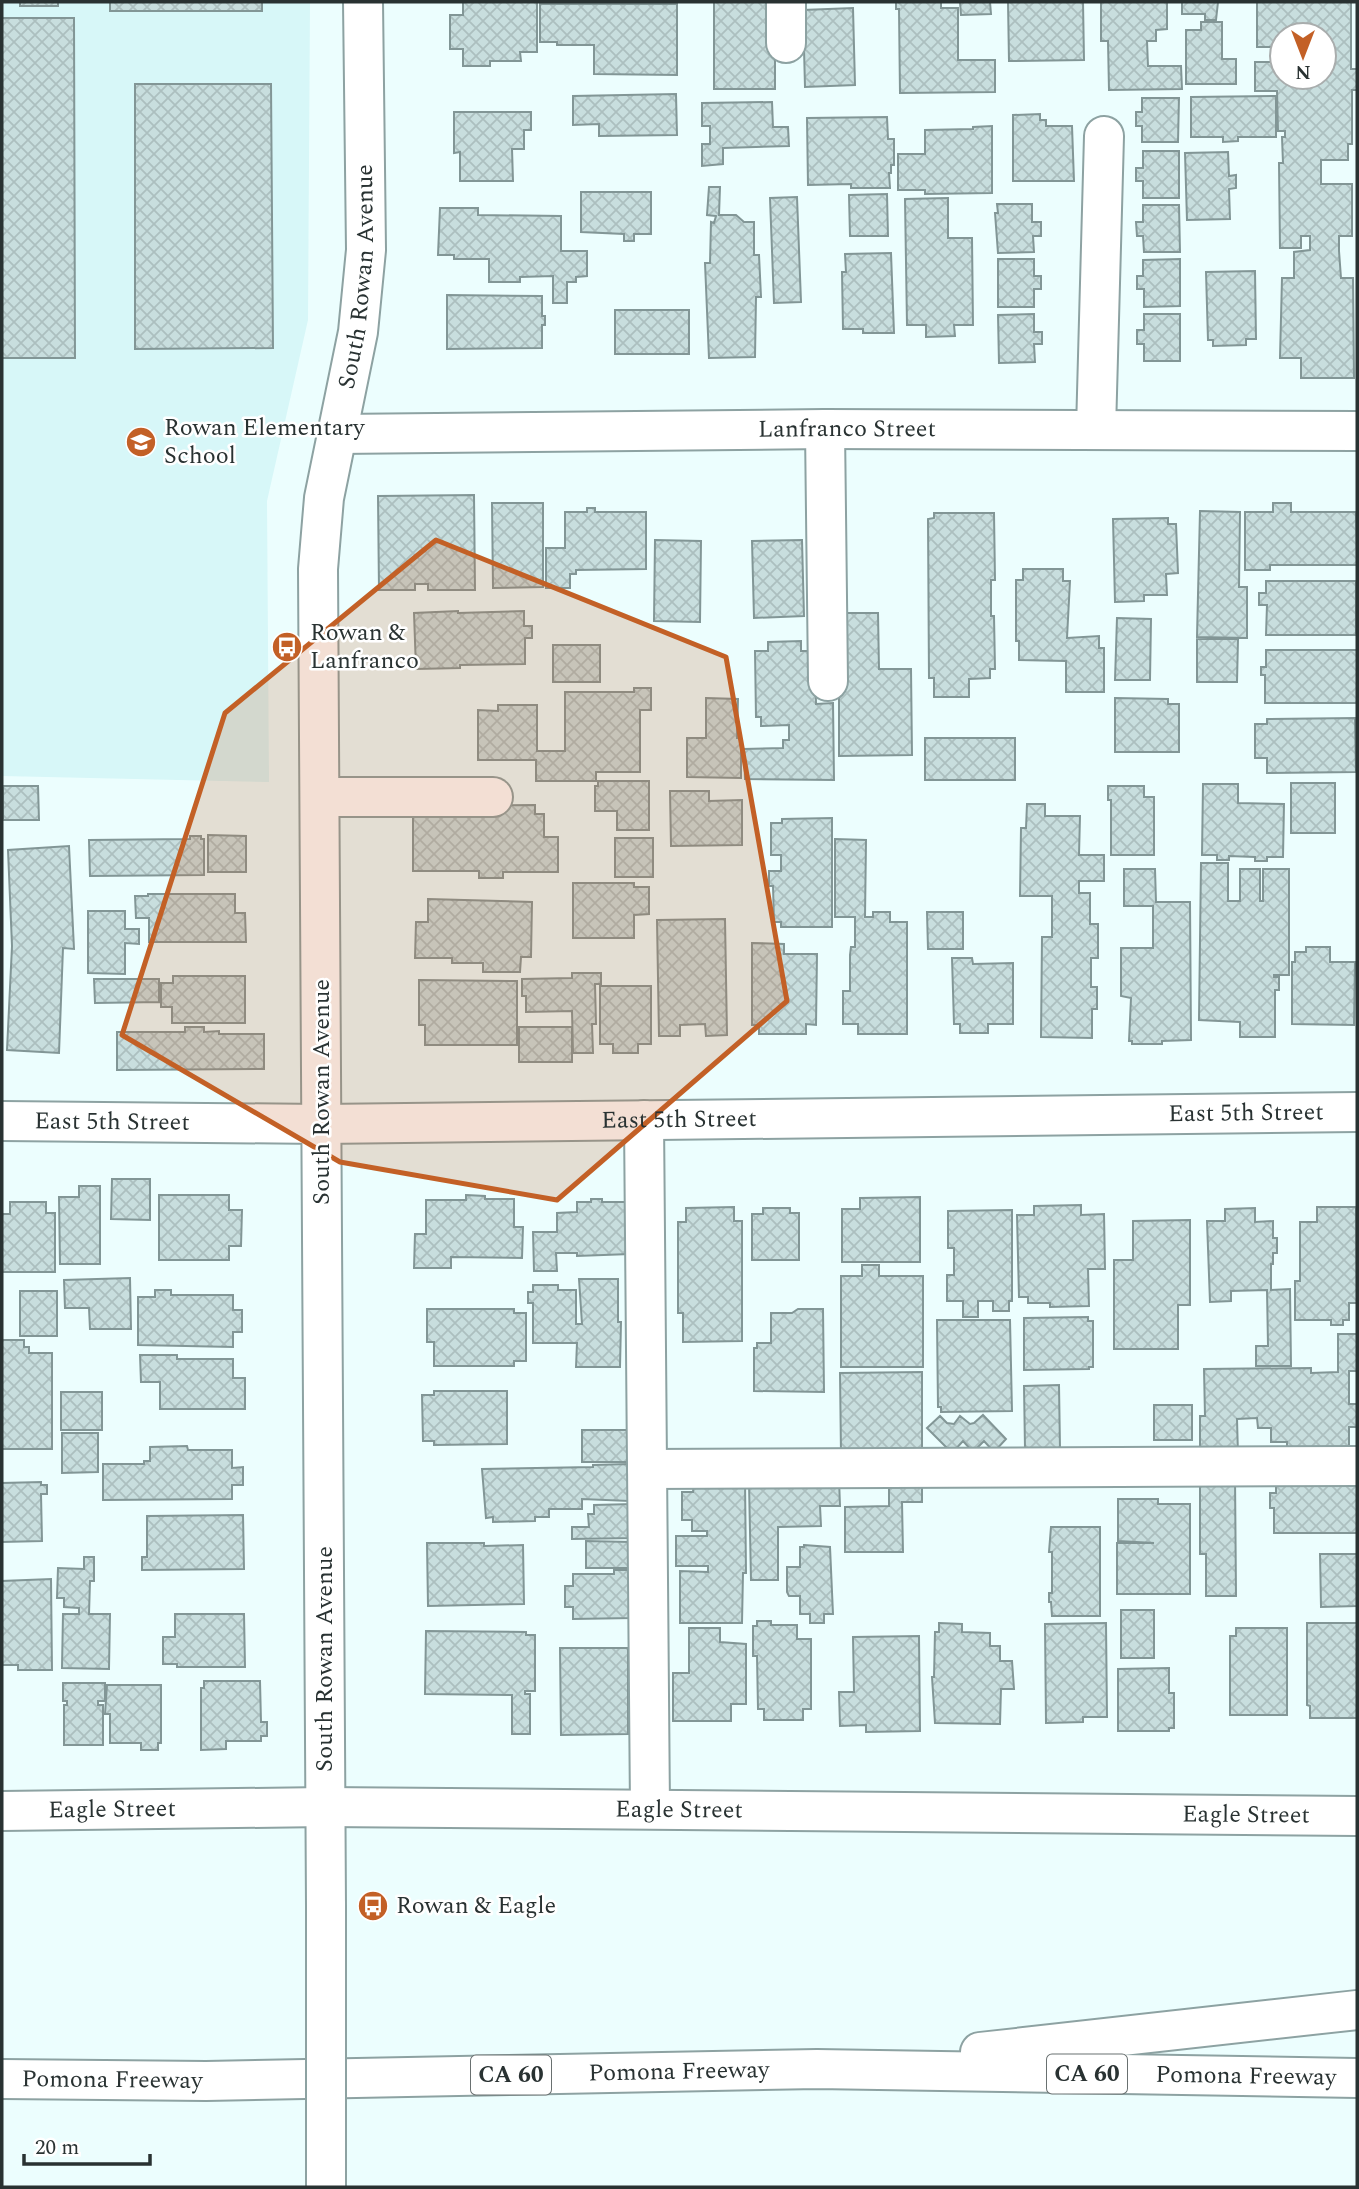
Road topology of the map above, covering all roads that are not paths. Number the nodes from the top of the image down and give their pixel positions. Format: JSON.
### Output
{"nodes":[{"id":1,"x":363,"y":2,"type":"edge"},
{"id":2,"x":786,"y":2,"type":"edge"},
{"id":3,"x":786,"y":43,"type":"dead end"},
{"id":4,"x":1104,"y":136,"type":"dead end"},
{"id":5,"x":825,"y":429,"type":"junction"},
{"id":6,"x":1096,"y":430,"type":"junction"},
{"id":7,"x":1357,"y":431,"type":"edge"},
{"id":8,"x":338,"y":434,"type":"junction"},
{"id":9,"x":828,"y":681,"type":"dead end"},
{"id":10,"x":492,"y":785,"type":"dead end"},
{"id":11,"x":320,"y":786,"type":"junction"},
{"id":12,"x":1357,"y":1112,"type":"edge"},
{"id":13,"x":644,"y":1120,"type":"junction"},
{"id":14,"x":2,"y":1121,"type":"edge"},
{"id":15,"x":322,"y":1124,"type":"junction"},
{"id":16,"x":1357,"y":1466,"type":"edge"},
{"id":17,"x":647,"y":1469,"type":"junction"},
{"id":18,"x":325,"y":1807,"type":"junction"},
{"id":19,"x":650,"y":1810,"type":"junction"},
{"id":20,"x":2,"y":1811,"type":"edge"},
{"id":21,"x":1357,"y":1816,"type":"edge"},
{"id":22,"x":1357,"y":2010,"type":"edge"},
{"id":23,"x":2,"y":2061,"type":"edge"},
{"id":24,"x":817,"y":2070,"type":"junction"},
{"id":25,"x":1357,"y":2078,"type":"edge"},
{"id":26,"x":2,"y":2079,"type":"edge"},
{"id":27,"x":205,"y":2081,"type":"junction"},
{"id":28,"x":326,"y":2187,"type":"edge"}],
"edges":[{"from":1,"to":8,"type":"main road","name":"South Rowan Avenue"},
{"from":2,"to":3,"type":"main road"},
{"from":4,"to":6,"type":"main road"},
{"from":5,"to":6,"type":"main road","name":"Lanfranco Street"},
{"from":5,"to":8,"type":"main road","name":"Lanfranco Street"},
{"from":5,"to":9,"type":"main road"},
{"from":6,"to":7,"type":"main road","name":"Lanfranco Street"},
{"from":8,"to":11,"type":"main road","name":"South Rowan Avenue"},
{"from":10,"to":11,"type":"main road"},
{"from":11,"to":15,"type":"main road","name":"South Rowan Avenue"},
{"from":12,"to":13,"type":"main road","name":"East 5th Street"},
{"from":13,"to":15,"type":"main road","name":"East 5th Street"},
{"from":13,"to":17,"type":"main road"},
{"from":14,"to":15,"type":"main road","name":"East 5th Street"},
{"from":15,"to":18,"type":"main road","name":"South Rowan Avenue"},
{"from":16,"to":17,"type":"main road"},
{"from":17,"to":19,"type":"main road"},
{"from":18,"to":19,"type":"main road","name":"Eagle Street"},
{"from":18,"to":20,"type":"main road","name":"Eagle Street"},
{"from":18,"to":28,"type":"main road","name":"South Rowan Avenue","bridge":true},
{"from":19,"to":21,"type":"main road","name":"Eagle Street"},
{"from":22,"to":24,"type":"main road"},
{"from":23,"to":27,"type":"main road"},
{"from":24,"to":25,"type":"main road","name":"Pomona Freeway","number":"CA 60"},
{"from":24,"to":27,"type":"main road","name":"Pomona Freeway","number":"CA 60"},
{"from":26,"to":27,"type":"main road","name":"Pomona Freeway","number":"CA 60"}]}
